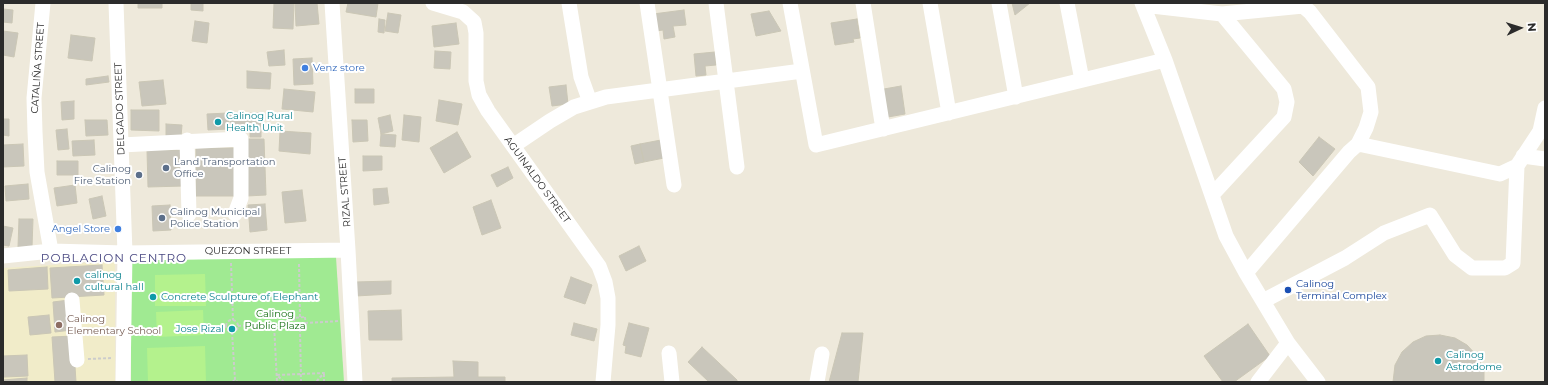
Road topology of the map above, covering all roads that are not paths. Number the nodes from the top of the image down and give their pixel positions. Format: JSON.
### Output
{"nodes":[{"id":1,"x":43,"y":3,"type":"edge"},
{"id":2,"x":116,"y":3,"type":"edge"},
{"id":3,"x":332,"y":3,"type":"edge"},
{"id":4,"x":433,"y":3,"type":"edge"},
{"id":5,"x":569,"y":3,"type":"edge"},
{"id":6,"x":647,"y":3,"type":"edge"},
{"id":7,"x":716,"y":3,"type":"edge"},
{"id":8,"x":790,"y":3,"type":"edge"},
{"id":9,"x":863,"y":3,"type":"edge"},
{"id":10,"x":930,"y":3,"type":"edge"},
{"id":11,"x":999,"y":3,"type":"edge"},
{"id":12,"x":1067,"y":3,"type":"edge"},
{"id":13,"x":1143,"y":4,"type":"edge"},
{"id":14,"x":1222,"y":14,"type":"junction"},
{"id":15,"x":1165,"y":60,"type":"junction"},
{"id":16,"x":802,"y":71,"type":"junction"},
{"id":17,"x":726,"y":80,"type":"junction"},
{"id":18,"x":1082,"y":80,"type":"junction"},
{"id":19,"x":660,"y":89,"type":"junction"},
{"id":20,"x":1016,"y":97,"type":"junction"},
{"id":21,"x":590,"y":102,"type":"junction"},
{"id":22,"x":1545,"y":108,"type":"edge"},
{"id":23,"x":949,"y":113,"type":"junction"},
{"id":24,"x":883,"y":129,"type":"junction"},
{"id":25,"x":1542,"y":130,"type":"edge"},
{"id":26,"x":187,"y":140,"type":"junction"},
{"id":27,"x":1358,"y":144,"type":"junction"},
{"id":28,"x":121,"y":145,"type":"junction"},
{"id":29,"x":513,"y":146,"type":"junction"},
{"id":30,"x":1545,"y":159,"type":"edge"},
{"id":31,"x":1520,"y":161,"type":"junction"},
{"id":32,"x":737,"y":167,"type":"dead end"},
{"id":33,"x":674,"y":184,"type":"dead end"},
{"id":34,"x":1212,"y":195,"type":"junction"},
{"id":35,"x":189,"y":214,"type":"dead end"},
{"id":36,"x":235,"y":214,"type":"dead end"},
{"id":37,"x":348,"y":250,"type":"junction"},
{"id":38,"x":51,"y":251,"type":"junction"},
{"id":39,"x":125,"y":253,"type":"junction"},
{"id":40,"x":3,"y":256,"type":"edge"},
{"id":41,"x":1246,"y":273,"type":"junction"},
{"id":42,"x":72,"y":300,"type":"dead end"},
{"id":43,"x":1264,"y":300,"type":"junction"},
{"id":44,"x":1288,"y":343,"type":"junction"},
{"id":45,"x":669,"y":353,"type":"dead end"},
{"id":46,"x":822,"y":354,"type":"dead end"},
{"id":47,"x":77,"y":360,"type":"road end"},
{"id":48,"x":123,"y":382,"type":"edge"},
{"id":49,"x":355,"y":382,"type":"edge"},
{"id":50,"x":603,"y":382,"type":"edge"},
{"id":51,"x":672,"y":382,"type":"edge"},
{"id":52,"x":817,"y":382,"type":"edge"},
{"id":53,"x":1258,"y":382,"type":"edge"},
{"id":54,"x":1318,"y":382,"type":"edge"}],
"edges":[{"from":1,"to":38,"type":"street","name":"CATALIÑA STREET"},
{"from":2,"to":28,"type":"street","name":"DELGADO STREET"},
{"from":3,"to":37,"type":"street","name":"RIZAL STREET"},
{"from":4,"to":29,"type":"street","name":"AGUINALDO STREET"},
{"from":5,"to":21,"type":"street"},
{"from":6,"to":19,"type":"street"},
{"from":7,"to":17,"type":"street"},
{"from":8,"to":16,"type":"street"},
{"from":9,"to":24,"type":"street"},
{"from":10,"to":23,"type":"street"},
{"from":11,"to":20,"type":"street"},
{"from":12,"to":18,"type":"street"},
{"from":13,"to":14,"type":"street"},
{"from":13,"to":15,"type":"street"},
{"from":14,"to":27,"type":"street"},
{"from":14,"to":34,"type":"street"},
{"from":15,"to":18,"type":"street"},
{"from":15,"to":34,"type":"street"},
{"from":16,"to":17,"type":"street"},
{"from":16,"to":24,"type":"street"},
{"from":17,"to":19,"type":"street"},
{"from":17,"to":32,"type":"street"},
{"from":18,"to":20,"type":"street"},
{"from":19,"to":21,"type":"street"},
{"from":19,"to":33,"type":"street"},
{"from":20,"to":23,"type":"street"},
{"from":21,"to":29,"type":"street"},
{"from":22,"to":25,"type":"street"},
{"from":23,"to":24,"type":"street"},
{"from":25,"to":31,"type":"street"},
{"from":26,"to":28,"type":"street"},
{"from":26,"to":35,"type":"street"},
{"from":26,"to":36,"type":"street"},
{"from":27,"to":31,"type":"street"},
{"from":27,"to":41,"type":"street"},
{"from":28,"to":39,"type":"street","name":"DELGADO STREET"},
{"from":29,"to":50,"type":"street","name":"AGUINALDO STREET"},
{"from":30,"to":31,"type":"street"},
{"from":31,"to":43,"type":"street"},
{"from":34,"to":41,"type":"street"},
{"from":37,"to":39,"type":"street","name":"QUEZON STREET"},
{"from":37,"to":49,"type":"street","name":"RIZAL STREET"},
{"from":38,"to":39,"type":"street","name":"QUEZON STREET"},
{"from":38,"to":40,"type":"street","name":"QUEZON STREET"},
{"from":39,"to":48,"type":"street","name":"DELGADO STREET"},
{"from":41,"to":43,"type":"street"},
{"from":42,"to":47,"type":"street"},
{"from":43,"to":44,"type":"street"},
{"from":44,"to":53,"type":"street"},
{"from":44,"to":54,"type":"street"},
{"from":45,"to":51,"type":"street"},
{"from":46,"to":52,"type":"street"}]}
